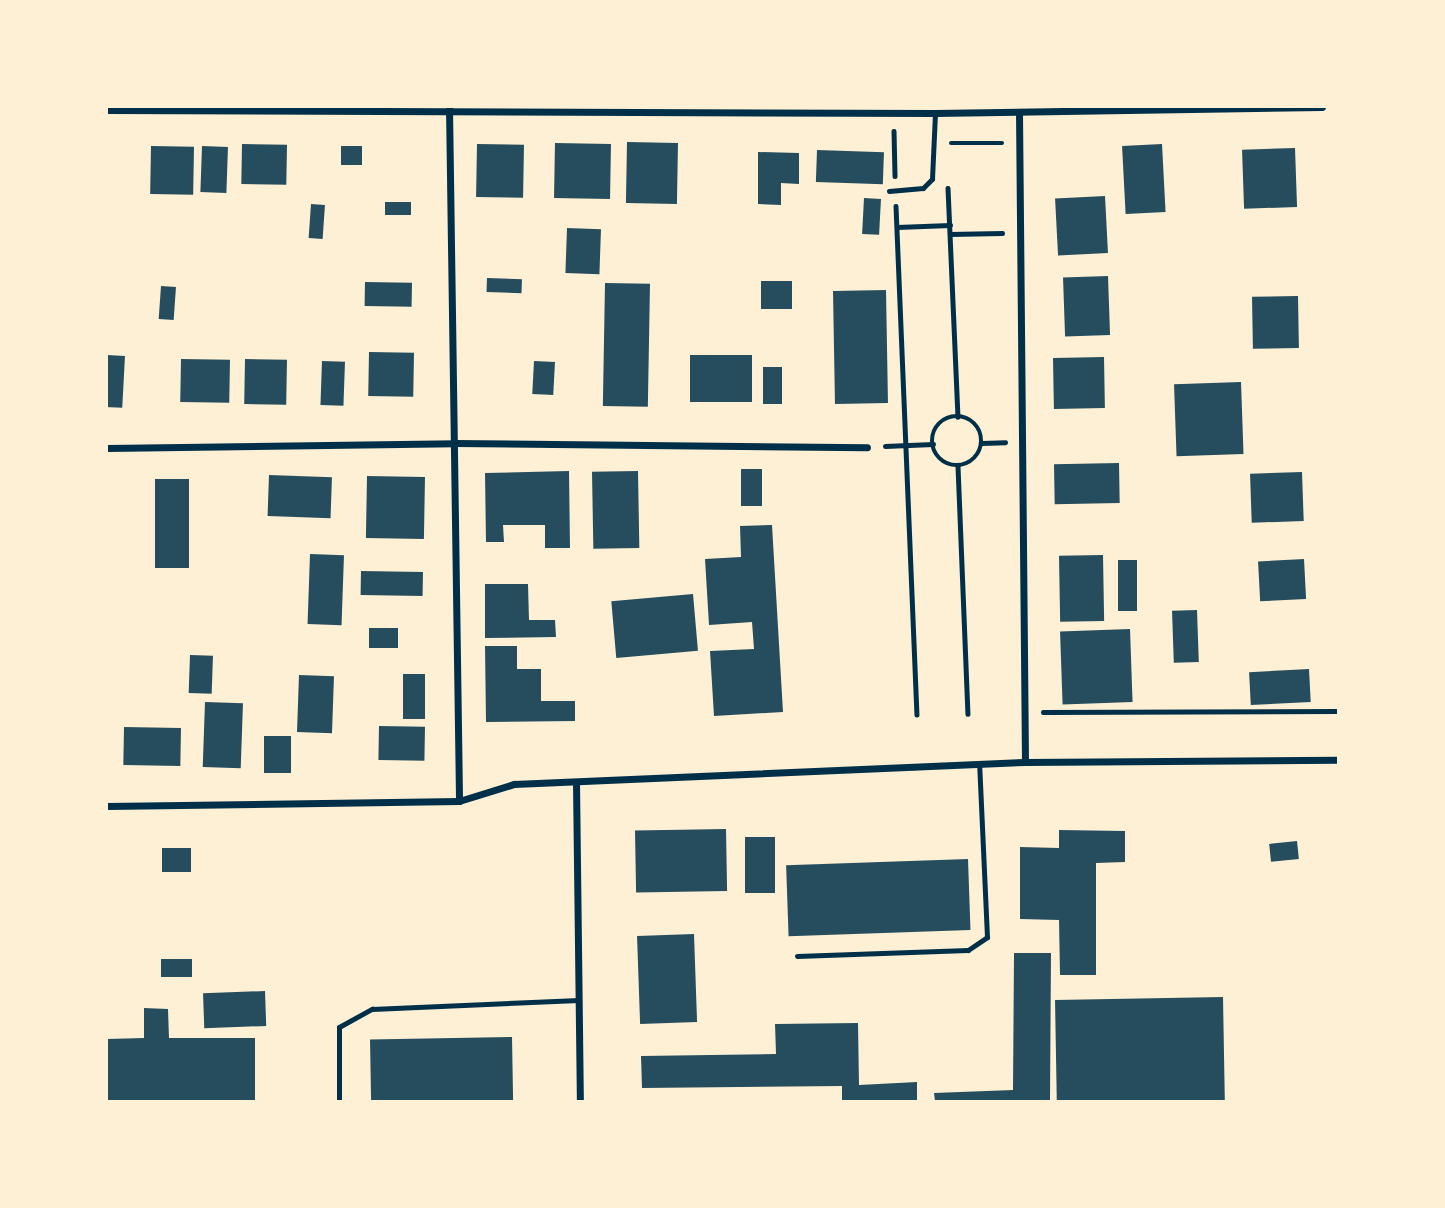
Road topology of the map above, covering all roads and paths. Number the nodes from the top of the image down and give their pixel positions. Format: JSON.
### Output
{"nodes":[{"id":1,"x":1322,"y":107,"type":"edge"},
{"id":2,"x":449,"y":108,"type":"edge"},
{"id":3,"x":107,"y":110,"type":"edge"},
{"id":4,"x":919,"y":110,"type":"edge"},
{"id":5,"x":934,"y":113,"type":"junction"},
{"id":6,"x":946,"y":113,"type":"junction"},
{"id":7,"x":1019,"y":113,"type":"junction"},
{"id":8,"x":894,"y":131,"type":"dead end"},
{"id":9,"x":946,"y":143,"type":"junction"},
{"id":10,"x":947,"y":156,"type":"dead end"},
{"id":11,"x":1002,"y":156,"type":"dead end"},
{"id":12,"x":948,"y":184,"type":"dead end"},
{"id":13,"x":892,"y":191,"type":"junction"},
{"id":14,"x":1004,"y":220,"type":"dead end"},
{"id":15,"x":950,"y":225,"type":"junction"},
{"id":16,"x":897,"y":227,"type":"junction"},
{"id":17,"x":950,"y":234,"type":"junction"},
{"id":18,"x":958,"y":417,"type":"junction"},
{"id":19,"x":455,"y":443,"type":"junction"},
{"id":20,"x":933,"y":444,"type":"junction"},
{"id":21,"x":905,"y":445,"type":"junction"},
{"id":22,"x":867,"y":447,"type":"joint"},
{"id":23,"x":107,"y":448,"type":"edge"},
{"id":24,"x":958,"y":466,"type":"junction"},
{"id":25,"x":1338,"y":711,"type":"edge"},
{"id":26,"x":1024,"y":712,"type":"junction"},
{"id":27,"x":968,"y":714,"type":"dead end"},
{"id":28,"x":917,"y":715,"type":"dead end"},
{"id":29,"x":1338,"y":760,"type":"edge"},
{"id":30,"x":1025,"y":762,"type":"junction"},
{"id":31,"x":979,"y":764,"type":"junction"},
{"id":32,"x":576,"y":782,"type":"junction"},
{"id":33,"x":459,"y":801,"type":"junction"},
{"id":34,"x":107,"y":806,"type":"edge"},
{"id":35,"x":797,"y":956,"type":"dead end"},
{"id":36,"x":579,"y":1000,"type":"junction"},
{"id":37,"x":339,"y":1101,"type":"edge"},
{"id":38,"x":580,"y":1101,"type":"edge"}],
"edges":[{"from":1,"to":7,"type":"street"},
{"from":2,"to":3,"type":"street"},
{"from":2,"to":4,"type":"street"},
{"from":2,"to":19,"type":"street"},
{"from":4,"to":5,"type":"street"},
{"from":5,"to":6,"type":"street"},
{"from":5,"to":13,"type":"lane"},
{"from":6,"to":7,"type":"street"},
{"from":6,"to":9,"type":"path"},
{"from":7,"to":26,"type":"street"},
{"from":8,"to":13,"type":"path"},
{"from":9,"to":10,"type":"path"},
{"from":9,"to":11,"type":"path"},
{"from":12,"to":15,"type":"path"},
{"from":13,"to":16,"type":"path"},
{"from":14,"to":17,"type":"path"},
{"from":15,"to":16,"type":"path"},
{"from":15,"to":17,"type":"path"},
{"from":16,"to":21,"type":"path"},
{"from":17,"to":18,"type":"path"},
{"from":18,"to":20,"type":"path"},
{"from":18,"to":24,"type":"path"},
{"from":19,"to":22,"type":"street"},
{"from":19,"to":23,"type":"street"},
{"from":19,"to":33,"type":"street"},
{"from":20,"to":21,"type":"path"},
{"from":20,"to":24,"type":"path"},
{"from":21,"to":22,"type":"path"},
{"from":21,"to":28,"type":"path"},
{"from":24,"to":27,"type":"path"},
{"from":25,"to":26,"type":"path"},
{"from":26,"to":30,"type":"street"},
{"from":29,"to":30,"type":"street"},
{"from":30,"to":31,"type":"street"},
{"from":31,"to":32,"type":"street"},
{"from":31,"to":35,"type":"lane"},
{"from":32,"to":33,"type":"street"},
{"from":32,"to":36,"type":"street"},
{"from":33,"to":34,"type":"street"},
{"from":36,"to":37,"type":"lane"},
{"from":36,"to":38,"type":"street"}]}
